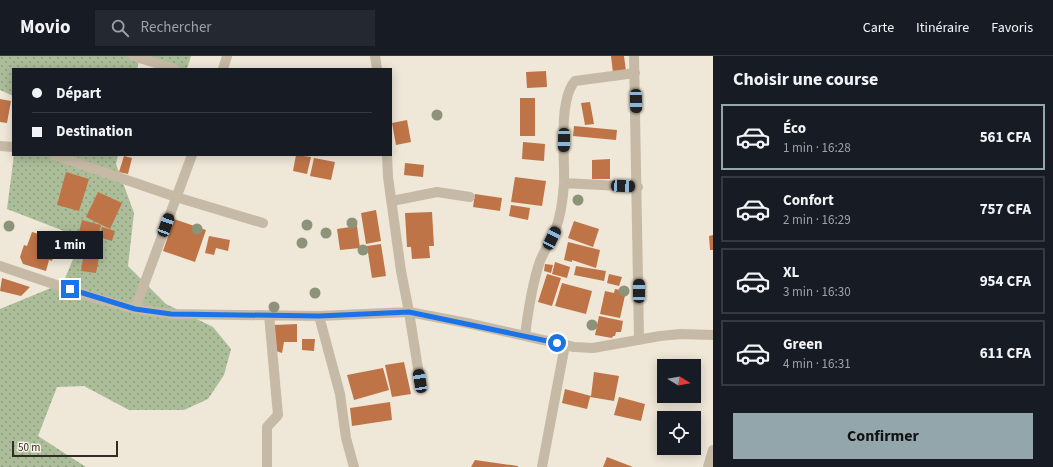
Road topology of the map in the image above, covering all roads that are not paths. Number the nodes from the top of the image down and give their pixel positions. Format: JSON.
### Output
{"nodes":[{"id":1,"x":133,"y":56,"type":"edge"},
{"id":2,"x":227,"y":56,"type":"edge"},
{"id":3,"x":375,"y":56,"type":"edge"},
{"id":4,"x":634,"y":56,"type":"edge"},
{"id":5,"x":172,"y":68,"type":"edge"},
{"id":6,"x":223,"y":68,"type":"edge"},
{"id":7,"x":377,"y":68,"type":"edge"},
{"id":8,"x":635,"y":73,"type":"junction"},
{"id":9,"x":0,"y":146,"type":"edge"},
{"id":10,"x":12,"y":147,"type":"edge"},
{"id":11,"x":57,"y":156,"type":"edge"},
{"id":12,"x":192,"y":156,"type":"edge"},
{"id":13,"x":387,"y":156,"type":"edge"},
{"id":14,"x":564,"y":183,"type":"junction"},
{"id":15,"x":638,"y":187,"type":"junction"},
{"id":16,"x":176,"y":197,"type":"junction"},
{"id":17,"x":470,"y":197,"type":"dead end"},
{"id":18,"x":392,"y":201,"type":"junction"},
{"id":19,"x":263,"y":223,"type":"dead end"},
{"id":20,"x":0,"y":266,"type":"edge"},
{"id":21,"x":135,"y":309,"type":"junction"},
{"id":22,"x":409,"y":312,"type":"junction"},
{"id":23,"x":269,"y":315,"type":"junction"},
{"id":24,"x":319,"y":316,"type":"junction"},
{"id":25,"x":713,"y":335,"type":"edge"},
{"id":26,"x":525,"y":336,"type":"junction"},
{"id":27,"x":639,"y":339,"type":"junction"},
{"id":28,"x":566,"y":345,"type":"junction"},
{"id":29,"x":420,"y":381,"type":"dead end"},
{"id":30,"x":713,"y":450,"type":"edge"},
{"id":31,"x":267,"y":467,"type":"edge"},
{"id":32,"x":354,"y":467,"type":"edge"},
{"id":33,"x":542,"y":467,"type":"edge"},
{"id":34,"x":708,"y":467,"type":"edge"}],
"edges":[{"from":1,"to":5,"type":"street"},
{"from":2,"to":6,"type":"street"},
{"from":3,"to":7,"type":"street"},
{"from":4,"to":8,"type":"street"},
{"from":8,"to":14,"type":"street"},
{"from":8,"to":15,"type":"street"},
{"from":9,"to":10,"type":"street"},
{"from":11,"to":16,"type":"street"},
{"from":12,"to":16,"type":"street"},
{"from":13,"to":18,"type":"street"},
{"from":14,"to":15,"type":"street"},
{"from":14,"to":26,"type":"street"},
{"from":15,"to":27,"type":"street"},
{"from":16,"to":19,"type":"street"},
{"from":16,"to":21,"type":"street"},
{"from":17,"to":18,"type":"street"},
{"from":18,"to":22,"type":"street"},
{"from":20,"to":21,"type":"street"},
{"from":21,"to":23,"type":"street"},
{"from":22,"to":24,"type":"street"},
{"from":22,"to":26,"type":"street"},
{"from":22,"to":29,"type":"street"},
{"from":23,"to":24,"type":"street"},
{"from":23,"to":31,"type":"street"},
{"from":24,"to":32,"type":"street"},
{"from":25,"to":27,"type":"street"},
{"from":26,"to":28,"type":"street"},
{"from":27,"to":28,"type":"street"},
{"from":28,"to":33,"type":"street"},
{"from":30,"to":34,"type":"street"}]}
